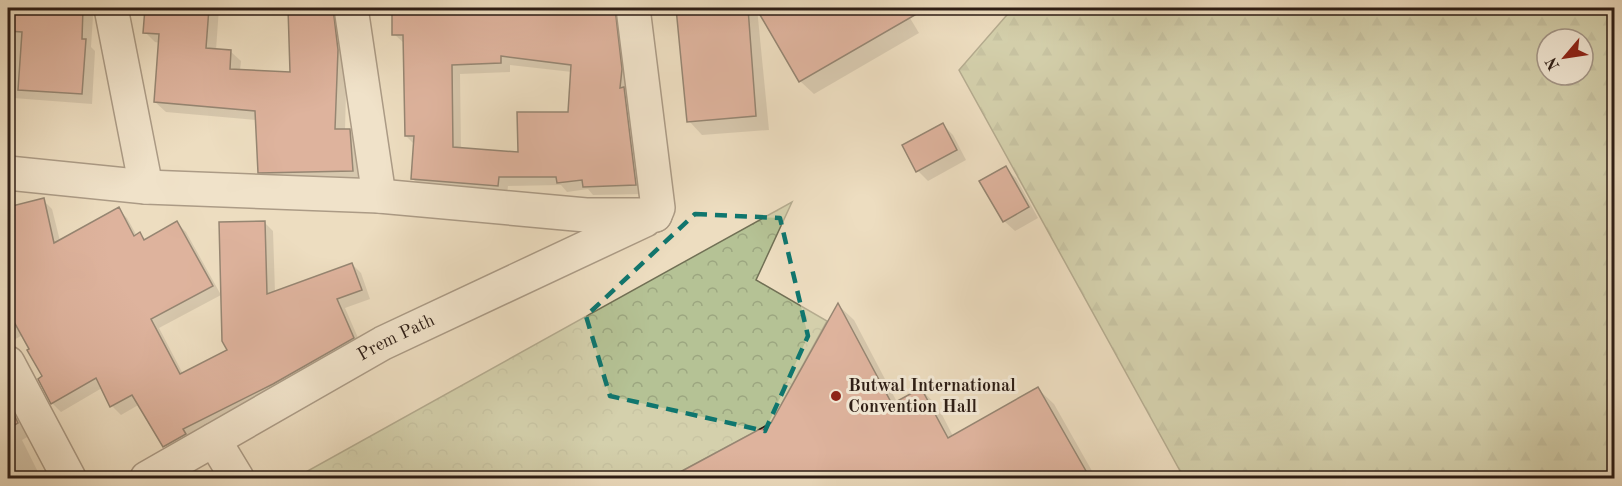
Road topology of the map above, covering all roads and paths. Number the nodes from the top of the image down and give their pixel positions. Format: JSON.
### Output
{"nodes":[{"id":1,"x":111,"y":8,"type":"edge"},
{"id":2,"x":351,"y":8,"type":"edge"},
{"id":3,"x":633,"y":8,"type":"edge"},
{"id":4,"x":8,"y":173,"type":"edge"},
{"id":5,"x":146,"y":187,"type":"junction"},
{"id":6,"x":380,"y":196,"type":"junction"},
{"id":7,"x":655,"y":215,"type":"junction"},
{"id":8,"x":8,"y":363,"type":"edge"},
{"id":9,"x":214,"y":440,"type":"junction"},
{"id":10,"x":69,"y":478,"type":"edge"},
{"id":11,"x":147,"y":478,"type":"edge"},
{"id":12,"x":237,"y":478,"type":"edge"}],
"edges":[{"from":1,"to":5,"type":"street"},
{"from":2,"to":6,"type":"street"},
{"from":3,"to":7,"type":"street"},
{"from":4,"to":5,"type":"street"},
{"from":5,"to":6,"type":"street"},
{"from":6,"to":7,"type":"street"},
{"from":7,"to":9,"type":"street","name":"Prem Path"},
{"from":8,"to":10,"type":"street"},
{"from":9,"to":11,"type":"street","name":"Prem Path"},
{"from":9,"to":12,"type":"street"}]}
